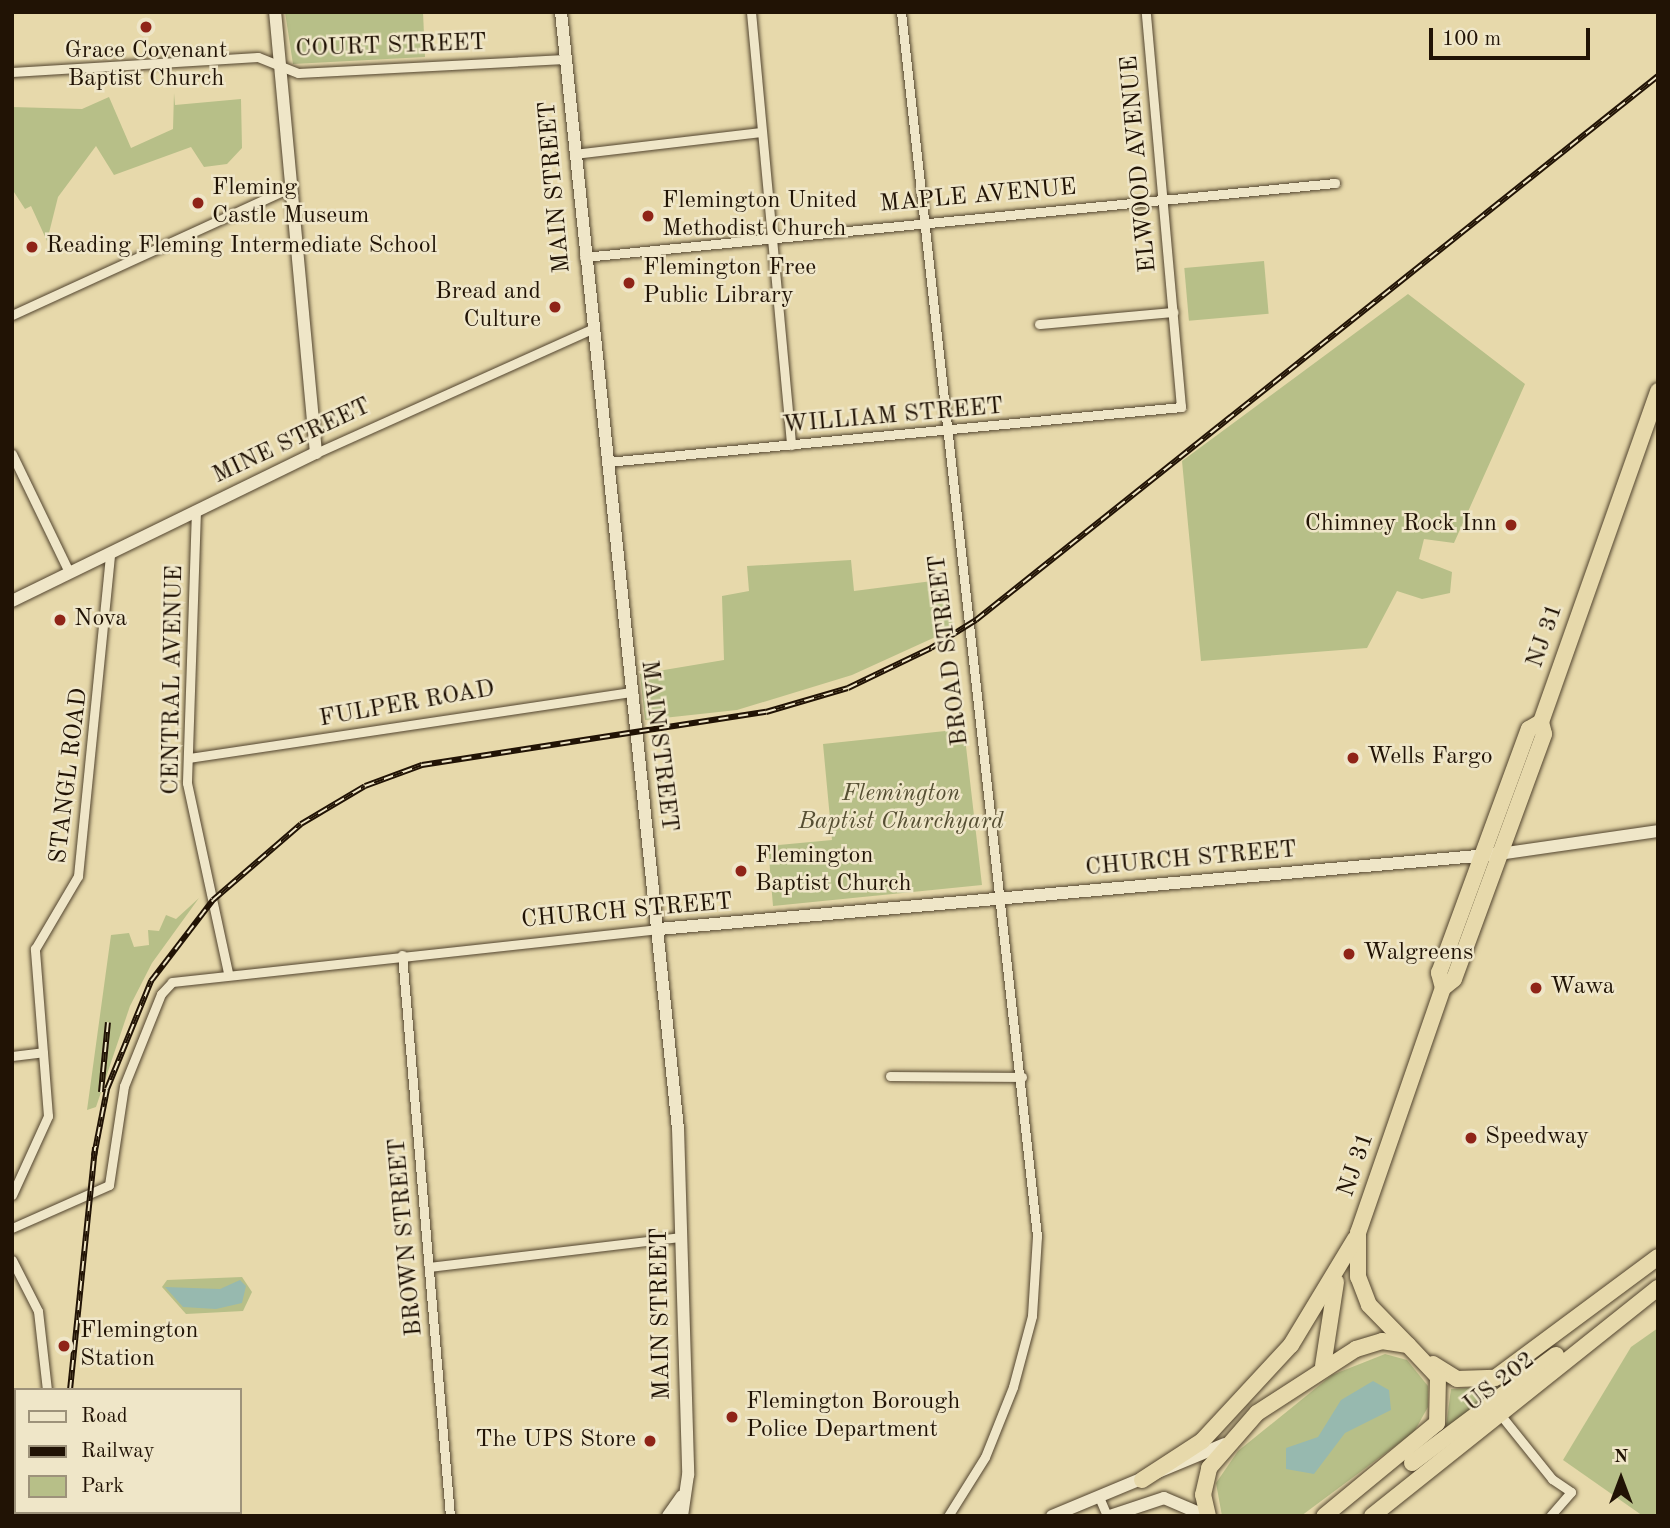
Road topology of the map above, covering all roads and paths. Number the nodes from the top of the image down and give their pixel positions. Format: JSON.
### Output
{"nodes":[{"id":1,"x":275,"y":12,"type":"edge"},
{"id":2,"x":561,"y":12,"type":"edge"},
{"id":3,"x":751,"y":12,"type":"edge"},
{"id":4,"x":901,"y":12,"type":"edge"},
{"id":5,"x":1146,"y":12,"type":"edge"},
{"id":6,"x":565,"y":59,"type":"junction"},
{"id":7,"x":279,"y":66,"type":"junction"},
{"id":8,"x":12,"y":72,"type":"edge"},
{"id":9,"x":761,"y":132,"type":"junction"},
{"id":10,"x":574,"y":154,"type":"junction"},
{"id":11,"x":1335,"y":183,"type":"dead end"},
{"id":12,"x":292,"y":187,"type":"junction"},
{"id":13,"x":1163,"y":199,"type":"junction"},
{"id":14,"x":924,"y":220,"type":"junction"},
{"id":15,"x":771,"y":236,"type":"junction"},
{"id":16,"x":584,"y":257,"type":"junction"},
{"id":17,"x":1173,"y":312,"type":"junction"},
{"id":18,"x":12,"y":315,"type":"edge"},
{"id":19,"x":1039,"y":324,"type":"dead end"},
{"id":20,"x":592,"y":329,"type":"junction"},
{"id":21,"x":1658,"y":391,"type":"edge"},
{"id":22,"x":1181,"y":407,"type":"joint"},
{"id":23,"x":946,"y":433,"type":"junction"},
{"id":24,"x":791,"y":445,"type":"junction"},
{"id":25,"x":316,"y":453,"type":"junction"},
{"id":26,"x":12,"y":454,"type":"edge"},
{"id":27,"x":607,"y":462,"type":"junction"},
{"id":28,"x":197,"y":510,"type":"junction"},
{"id":29,"x":110,"y":553,"type":"junction"},
{"id":30,"x":69,"y":572,"type":"junction"},
{"id":31,"x":12,"y":601,"type":"edge"},
{"id":32,"x":633,"y":692,"type":"junction"},
{"id":33,"x":1541,"y":722,"type":"junction"},
{"id":34,"x":189,"y":758,"type":"junction"},
{"id":35,"x":1658,"y":831,"type":"edge"},
{"id":36,"x":1499,"y":854,"type":"junction"},
{"id":37,"x":1482,"y":855,"type":"junction"},
{"id":38,"x":1003,"y":898,"type":"junction"},
{"id":39,"x":659,"y":929,"type":"junction"},
{"id":40,"x":402,"y":955,"type":"junction"},
{"id":41,"x":228,"y":973,"type":"junction"},
{"id":42,"x":1443,"y":988,"type":"junction"},
{"id":43,"x":43,"y":1052,"type":"junction"},
{"id":44,"x":12,"y":1056,"type":"edge"},
{"id":45,"x":890,"y":1076,"type":"dead end"},
{"id":46,"x":1022,"y":1077,"type":"junction"},
{"id":47,"x":12,"y":1195,"type":"edge"},
{"id":48,"x":12,"y":1228,"type":"edge"},
{"id":49,"x":1358,"y":1233,"type":"junction"},
{"id":50,"x":681,"y":1237,"type":"junction"},
{"id":51,"x":1658,"y":1257,"type":"edge"},
{"id":52,"x":12,"y":1260,"type":"edge"},
{"id":53,"x":429,"y":1267,"type":"junction"},
{"id":54,"x":1339,"y":1270,"type":"junction"},
{"id":55,"x":1658,"y":1282,"type":"edge"},
{"id":56,"x":1658,"y":1288,"type":"edge"},
{"id":57,"x":1408,"y":1345,"type":"junction"},
{"id":58,"x":1427,"y":1359,"type":"junction"},
{"id":59,"x":1323,"y":1366,"type":"junction"},
{"id":60,"x":47,"y":1388,"type":"edge"},
{"id":61,"x":1499,"y":1413,"type":"junction"},
{"id":62,"x":1228,"y":1441,"type":"junction"},
{"id":63,"x":1142,"y":1480,"type":"junction"},
{"id":64,"x":1366,"y":1485,"type":"junction"},
{"id":65,"x":687,"y":1487,"type":"junction"},
{"id":66,"x":1099,"y":1497,"type":"junction"},
{"id":67,"x":450,"y":1516,"type":"edge"},
{"id":68,"x":668,"y":1516,"type":"edge"},
{"id":69,"x":682,"y":1516,"type":"edge"},
{"id":70,"x":948,"y":1516,"type":"edge"},
{"id":71,"x":1052,"y":1516,"type":"edge"},
{"id":72,"x":1108,"y":1516,"type":"edge"},
{"id":73,"x":1207,"y":1516,"type":"edge"},
{"id":74,"x":1324,"y":1516,"type":"edge"},
{"id":75,"x":1372,"y":1516,"type":"edge"},
{"id":76,"x":1550,"y":1516,"type":"edge"}],
"edges":[{"from":1,"to":7,"type":"street"},
{"from":2,"to":6,"type":"street","name":"MAIN STREET"},
{"from":3,"to":9,"type":"street"},
{"from":4,"to":14,"type":"street","name":"BROAD STREET"},
{"from":5,"to":13,"type":"street","name":"ELWOOD AVENUE"},
{"from":6,"to":7,"type":"street","name":"COURT STREET"},
{"from":6,"to":10,"type":"street","name":"MAIN STREET"},
{"from":7,"to":8,"type":"street","name":"COURT STREET"},
{"from":7,"to":12,"type":"street"},
{"from":9,"to":10,"type":"street"},
{"from":9,"to":15,"type":"street"},
{"from":10,"to":16,"type":"street","name":"MAIN STREET"},
{"from":11,"to":13,"type":"street","name":"MAPLE AVENUE"},
{"from":12,"to":18,"type":"street"},
{"from":12,"to":25,"type":"street"},
{"from":13,"to":14,"type":"street","name":"MAPLE AVENUE"},
{"from":13,"to":17,"type":"street","name":"ELWOOD AVENUE"},
{"from":14,"to":15,"type":"street","name":"MAPLE AVENUE"},
{"from":14,"to":23,"type":"street","name":"BROAD STREET"},
{"from":15,"to":16,"type":"street","name":"MAPLE AVENUE"},
{"from":15,"to":24,"type":"street"},
{"from":16,"to":20,"type":"street","name":"MAIN STREET"},
{"from":17,"to":19,"type":"street"},
{"from":17,"to":22,"type":"street","name":"ELWOOD AVENUE"},
{"from":20,"to":25,"type":"street","name":"MINE STREET"},
{"from":20,"to":27,"type":"street","name":"MAIN STREET"},
{"from":21,"to":33,"type":"highway","name":"NJ 31","number":"NJ 31"},
{"from":22,"to":23,"type":"street","name":"WILLIAM STREET"},
{"from":23,"to":24,"type":"street","name":"WILLIAM STREET"},
{"from":23,"to":38,"type":"street","name":"BROAD STREET"},
{"from":24,"to":27,"type":"street","name":"WILLIAM STREET"},
{"from":25,"to":28,"type":"street","name":"MINE STREET"},
{"from":26,"to":30,"type":"street"},
{"from":27,"to":32,"type":"street","name":"MAIN STREET"},
{"from":28,"to":29,"type":"street","name":"MINE STREET"},
{"from":28,"to":34,"type":"street","name":"CENTRAL AVENUE"},
{"from":29,"to":30,"type":"street","name":"MINE STREET"},
{"from":29,"to":43,"type":"street","name":"STANGL ROAD"},
{"from":30,"to":31,"type":"street","name":"MINE STREET"},
{"from":32,"to":34,"type":"street","name":"FULPER ROAD"},
{"from":32,"to":39,"type":"street","name":"MAIN STREET"},
{"from":33,"to":36,"type":"highway","name":"NJ 31","number":"NJ 31"},
{"from":33,"to":37,"type":"highway","name":"NJ 31","number":"NJ 31"},
{"from":34,"to":41,"type":"street","name":"CENTRAL AVENUE"},
{"from":35,"to":36,"type":"street","name":"CHURCH STREET"},
{"from":36,"to":37,"type":"street","name":"CHURCH STREET"},
{"from":36,"to":42,"type":"highway","name":"NJ 31","number":"NJ 31"},
{"from":37,"to":38,"type":"street","name":"CHURCH STREET"},
{"from":37,"to":42,"type":"highway","name":"NJ 31","number":"NJ 31"},
{"from":38,"to":39,"type":"street","name":"CHURCH STREET"},
{"from":38,"to":46,"type":"street","name":"BROAD STREET"},
{"from":39,"to":40,"type":"street","name":"CHURCH STREET"},
{"from":39,"to":50,"type":"street","name":"MAIN STREET"},
{"from":40,"to":41,"type":"street","name":"CHURCH STREET"},
{"from":40,"to":53,"type":"street","name":"BROWN STREET"},
{"from":41,"to":48,"type":"street","name":"CHURCH STREET"},
{"from":42,"to":49,"type":"highway","name":"NJ 31","number":"NJ 31"},
{"from":43,"to":44,"type":"street"},
{"from":43,"to":47,"type":"street","name":"STANGL ROAD"},
{"from":45,"to":46,"type":"street"},
{"from":46,"to":70,"type":"street","name":"BROAD STREET"},
{"from":49,"to":54,"type":"highway","number":"NJ 31"},
{"from":49,"to":57,"type":"highway","name":"NJ 31","number":"NJ 31"},
{"from":50,"to":53,"type":"street"},
{"from":50,"to":65,"type":"street","name":"MAIN STREET"},
{"from":51,"to":58,"type":"highway","name":"US 202","number":"US 202"},
{"from":52,"to":60,"type":"street"},
{"from":53,"to":67,"type":"street","name":"BROWN STREET"},
{"from":54,"to":59,"type":"highway","number":"NJ 31"},
{"from":54,"to":63,"type":"highway"},
{"from":55,"to":64,"type":"highway"},
{"from":56,"to":61,"type":"highway","name":"US 202","number":"US 202"},
{"from":57,"to":58,"type":"highway","number":"US 202"},
{"from":57,"to":59,"type":"highway"},
{"from":58,"to":64,"type":"highway"},
{"from":59,"to":62,"type":"highway"},
{"from":61,"to":75,"type":"highway","name":"US 202","number":"US 202"},
{"from":61,"to":76,"type":"street"},
{"from":62,"to":63,"type":"street"},
{"from":62,"to":73,"type":"highway"},
{"from":63,"to":66,"type":"street"},
{"from":64,"to":74,"type":"highway"},
{"from":65,"to":68,"type":"street"},
{"from":65,"to":69,"type":"street","name":"MAIN STREET"},
{"from":66,"to":71,"type":"street"},
{"from":66,"to":72,"type":"street"},
{"from":72,"to":73,"type":"street"}]}
